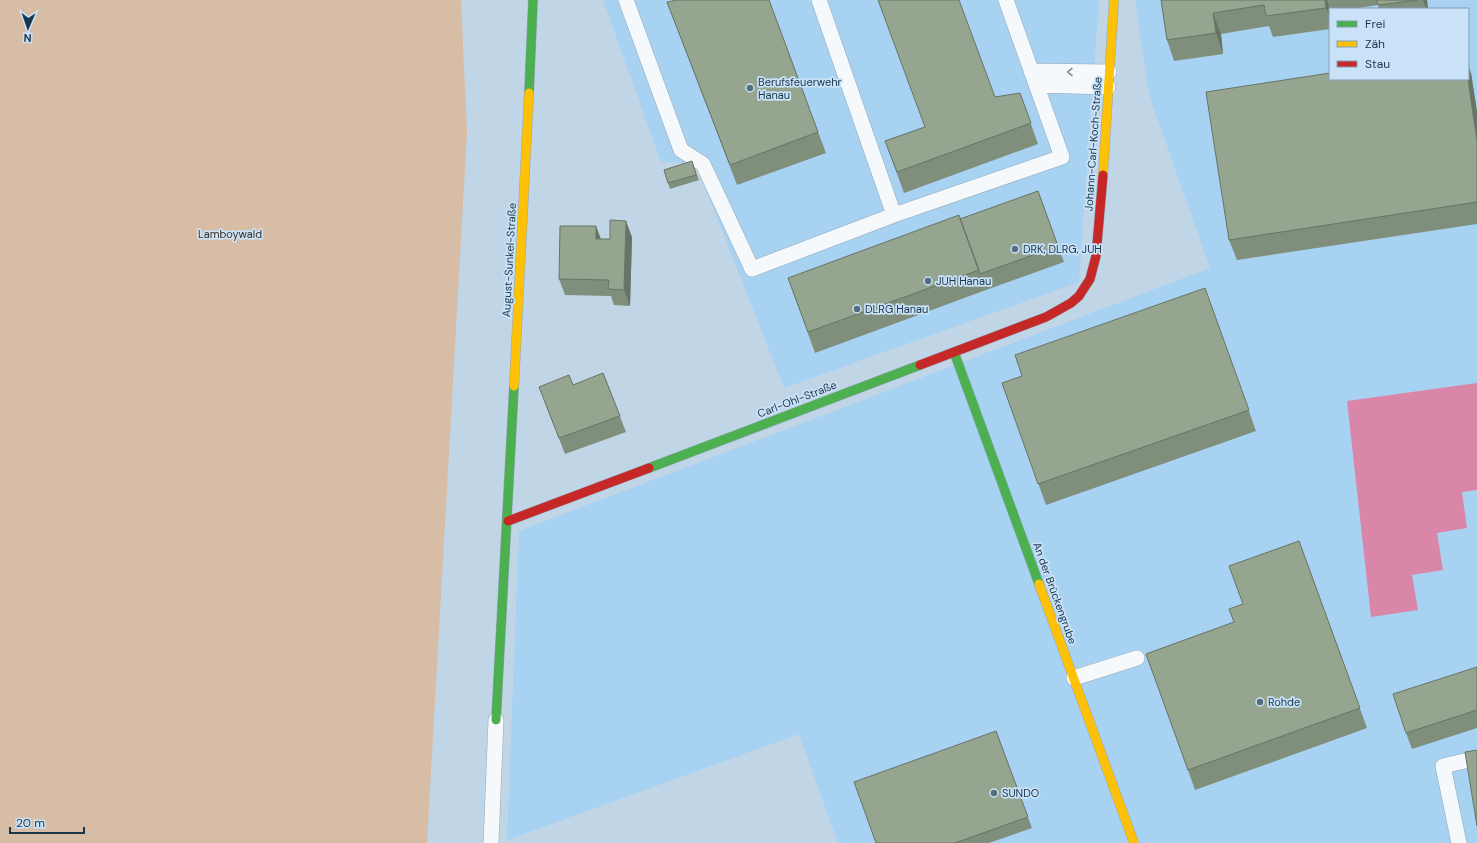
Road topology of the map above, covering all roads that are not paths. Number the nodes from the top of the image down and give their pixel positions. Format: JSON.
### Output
{"nodes":[{"id":1,"x":533,"y":0,"type":"edge"},
{"id":2,"x":626,"y":0,"type":"edge"},
{"id":3,"x":819,"y":0,"type":"edge"},
{"id":4,"x":1006,"y":0,"type":"edge"},
{"id":5,"x":1114,"y":0,"type":"edge"},
{"id":6,"x":1034,"y":78,"type":"junction"},
{"id":7,"x":1109,"y":79,"type":"junction"},
{"id":8,"x":894,"y":215,"type":"junction"},
{"id":9,"x":1087,"y":287,"type":"joint"},
{"id":10,"x":954,"y":352,"type":"junction"},
{"id":11,"x":508,"y":521,"type":"junction"},
{"id":12,"x":1137,"y":658,"type":"dead end"},
{"id":13,"x":1074,"y":678,"type":"junction"},
{"id":14,"x":496,"y":720,"type":"joint"},
{"id":15,"x":1477,"y":758,"type":"edge"},
{"id":16,"x":491,"y":843,"type":"edge"},
{"id":17,"x":1134,"y":843,"type":"edge"},
{"id":18,"x":1459,"y":843,"type":"edge"}],
"edges":[{"from":1,"to":11,"type":"street","name":"August-Sunkel-Straße"},
{"from":2,"to":8,"type":"lane"},
{"from":3,"to":8,"type":"lane"},
{"from":4,"to":6,"type":"lane"},
{"from":5,"to":7,"type":"street","name":"Johann-Carl-Koch-Straße"},
{"from":6,"to":7,"type":"lane"},
{"from":6,"to":8,"type":"lane"},
{"from":7,"to":9,"type":"street","name":"Johann-Carl-Koch-Straße"},
{"from":9,"to":10,"type":"street","name":"Carl-Ohl-Straße"},
{"from":10,"to":11,"type":"street","name":"Carl-Ohl-Straße"},
{"from":10,"to":13,"type":"street","name":"An der Brückengrube"},
{"from":11,"to":14,"type":"street","name":"August-Sunkel-Straße"},
{"from":12,"to":13,"type":"lane"},
{"from":13,"to":17,"type":"street","name":"An der Brückengrube"},
{"from":14,"to":16,"type":"lane"},
{"from":15,"to":18,"type":"lane"}]}
